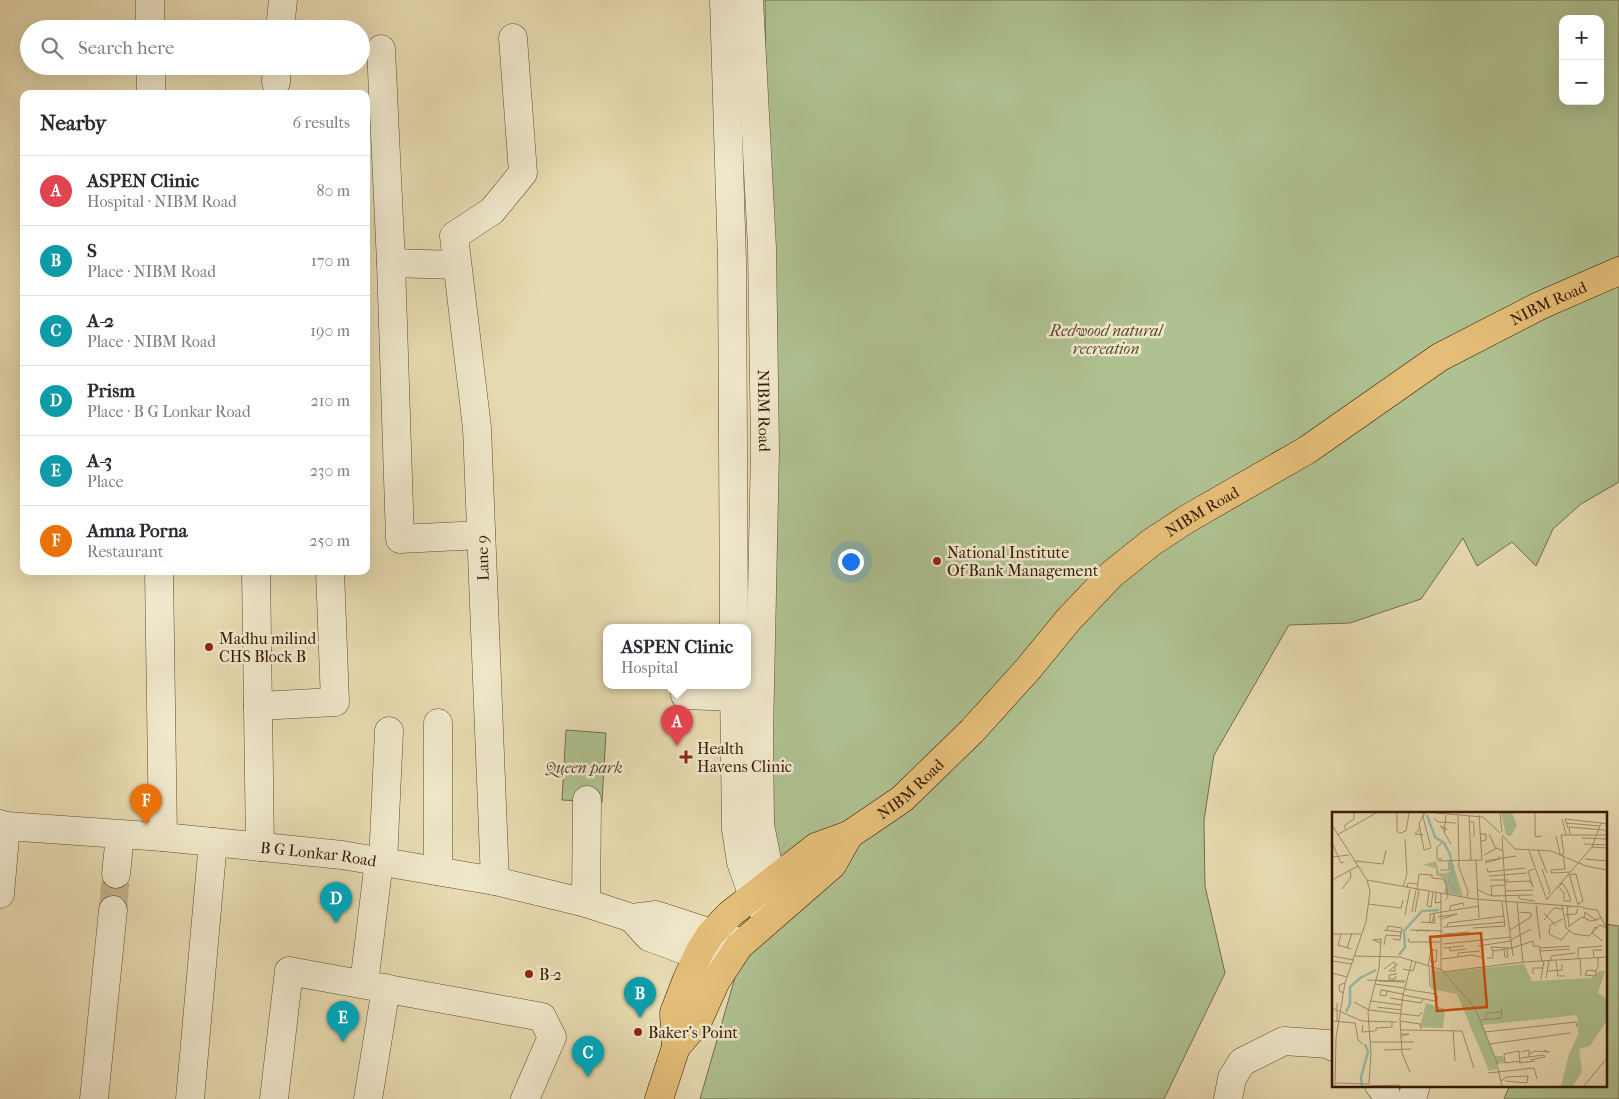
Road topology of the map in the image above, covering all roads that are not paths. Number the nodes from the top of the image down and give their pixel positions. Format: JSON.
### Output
{"nodes":[{"id":1,"x":150,"y":0,"type":"edge"},
{"id":2,"x":283,"y":0,"type":"edge"},
{"id":3,"x":724,"y":0,"type":"edge"},
{"id":4,"x":748,"y":0,"type":"edge"},
{"id":5,"x":150,"y":20,"type":"edge"},
{"id":6,"x":281,"y":20,"type":"edge"},
{"id":7,"x":513,"y":38,"type":"dead end"},
{"id":8,"x":381,"y":49,"type":"dead end"},
{"id":9,"x":151,"y":75,"type":"edge"},
{"id":10,"x":151,"y":90,"type":"edge"},
{"id":11,"x":391,"y":263,"type":"junction"},
{"id":12,"x":457,"y":265,"type":"junction"},
{"id":13,"x":1619,"y":271,"type":"edge"},
{"id":14,"x":481,"y":534,"type":"junction"},
{"id":15,"x":159,"y":575,"type":"edge"},
{"id":16,"x":256,"y":575,"type":"edge"},
{"id":17,"x":330,"y":575,"type":"edge"},
{"id":18,"x":734,"y":624,"type":"edge"},
{"id":19,"x":686,"y":689,"type":"edge"},
{"id":20,"x":734,"y":691,"type":"edge"},
{"id":21,"x":258,"y":706,"type":"junction"},
{"id":22,"x":438,"y":723,"type":"dead end"},
{"id":23,"x":389,"y":731,"type":"dead end"},
{"id":24,"x":587,"y":800,"type":"dead end"},
{"id":25,"x":3,"y":825,"type":"edge"},
{"id":26,"x":748,"y":827,"type":"junction"},
{"id":27,"x":120,"y":835,"type":"junction"},
{"id":28,"x":849,"y":835,"type":"junction"},
{"id":29,"x":163,"y":837,"type":"junction"},
{"id":30,"x":212,"y":842,"type":"junction"},
{"id":31,"x":260,"y":846,"type":"junction"},
{"id":32,"x":381,"y":861,"type":"junction"},
{"id":33,"x":438,"y":871,"type":"junction"},
{"id":34,"x":116,"y":874,"type":"tunnel mouth"},
{"id":35,"x":775,"y":879,"type":"junction"},
{"id":36,"x":495,"y":881,"type":"junction"},
{"id":37,"x":0,"y":894,"type":"edge"},
{"id":38,"x":753,"y":896,"type":"junction"},
{"id":39,"x":586,"y":903,"type":"junction"},
{"id":40,"x":113,"y":910,"type":"tunnel mouth"},
{"id":41,"x":780,"y":910,"type":"junction"},
{"id":42,"x":705,"y":943,"type":"junction"},
{"id":43,"x":742,"y":943,"type":"junction"},
{"id":44,"x":725,"y":965,"type":"junction"},
{"id":45,"x":375,"y":986,"type":"junction"},
{"id":46,"x":1332,"y":1046,"type":"edge"},
{"id":47,"x":676,"y":1047,"type":"junction"},
{"id":48,"x":1380,"y":1086,"type":"edge"},
{"id":49,"x":1416,"y":1086,"type":"edge"},
{"id":50,"x":94,"y":1099,"type":"edge"},
{"id":51,"x":190,"y":1099,"type":"edge"},
{"id":52,"x":274,"y":1099,"type":"edge"},
{"id":53,"x":368,"y":1099,"type":"edge"},
{"id":54,"x":525,"y":1099,"type":"edge"},
{"id":55,"x":659,"y":1099,"type":"edge"},
{"id":56,"x":1228,"y":1099,"type":"edge"},
{"id":57,"x":1387,"y":1099,"type":"edge"},
{"id":58,"x":1412,"y":1099,"type":"edge"}],
"edges":[{"from":1,"to":5,"type":"street"},
{"from":2,"to":6,"type":"street"},
{"from":3,"to":18,"type":"street","name":"NIBM Road"},
{"from":4,"to":26,"type":"street","name":"NIBM Road"},
{"from":7,"to":12,"type":"street","name":"Lane 9"},
{"from":8,"to":11,"type":"street"},
{"from":9,"to":10,"type":"street"},
{"from":11,"to":12,"type":"street"},
{"from":11,"to":14,"type":"street"},
{"from":12,"to":14,"type":"street","name":"Lane 9"},
{"from":13,"to":28,"type":"main road","name":"NIBM Road"},
{"from":14,"to":36,"type":"street","name":"Lane 9"},
{"from":15,"to":29,"type":"street"},
{"from":16,"to":21,"type":"street"},
{"from":17,"to":21,"type":"street"},
{"from":19,"to":20,"type":"street"},
{"from":20,"to":26,"type":"street","name":"NIBM Road"},
{"from":21,"to":31,"type":"street"},
{"from":22,"to":33,"type":"street"},
{"from":23,"to":32,"type":"street"},
{"from":24,"to":39,"type":"street"},
{"from":25,"to":27,"type":"street","name":"B G Lonkar Road"},
{"from":25,"to":37,"type":"street"},
{"from":26,"to":35,"type":"street","name":"NIBM Road"},
{"from":26,"to":38,"type":"street","name":"NIBM Road"},
{"from":27,"to":29,"type":"street","name":"B G Lonkar Road"},
{"from":27,"to":34,"type":"street"},
{"from":28,"to":35,"type":"main road","name":"NIBM Road"},
{"from":28,"to":41,"type":"main road","name":"NIBM Road"},
{"from":29,"to":30,"type":"street","name":"B G Lonkar Road"},
{"from":30,"to":31,"type":"street","name":"B G Lonkar Road"},
{"from":30,"to":51,"type":"street"},
{"from":31,"to":32,"type":"street","name":"B G Lonkar Road"},
{"from":32,"to":33,"type":"street","name":"B G Lonkar Road"},
{"from":32,"to":45,"type":"street"},
{"from":33,"to":36,"type":"street","name":"B G Lonkar Road"},
{"from":35,"to":38,"type":"main road","name":"NIBM Road"},
{"from":35,"to":41,"type":"street","name":"NIBM Road"},
{"from":36,"to":39,"type":"street","name":"B G Lonkar Road"},
{"from":38,"to":41,"type":"street","name":"NIBM Road"},
{"from":38,"to":42,"type":"main road","name":"NIBM Road"},
{"from":39,"to":42,"type":"street","name":"B G Lonkar Road"},
{"from":40,"to":50,"type":"street"},
{"from":41,"to":43,"type":"main road","name":"NIBM Road"},
{"from":42,"to":43,"type":"street","name":"B G Lonkar Road"},
{"from":42,"to":44,"type":"street","name":"B G Lonkar Road"},
{"from":42,"to":47,"type":"main road","name":"NIBM Road"},
{"from":43,"to":44,"type":"main road","name":"NIBM Road"},
{"from":44,"to":47,"type":"main road","name":"NIBM Road"},
{"from":45,"to":52,"type":"street"},
{"from":45,"to":53,"type":"street"},
{"from":45,"to":54,"type":"street"},
{"from":46,"to":56,"type":"street"},
{"from":47,"to":55,"type":"main road","name":"NIBM Road"},
{"from":48,"to":57,"type":"street"},
{"from":49,"to":58,"type":"street"}]}
